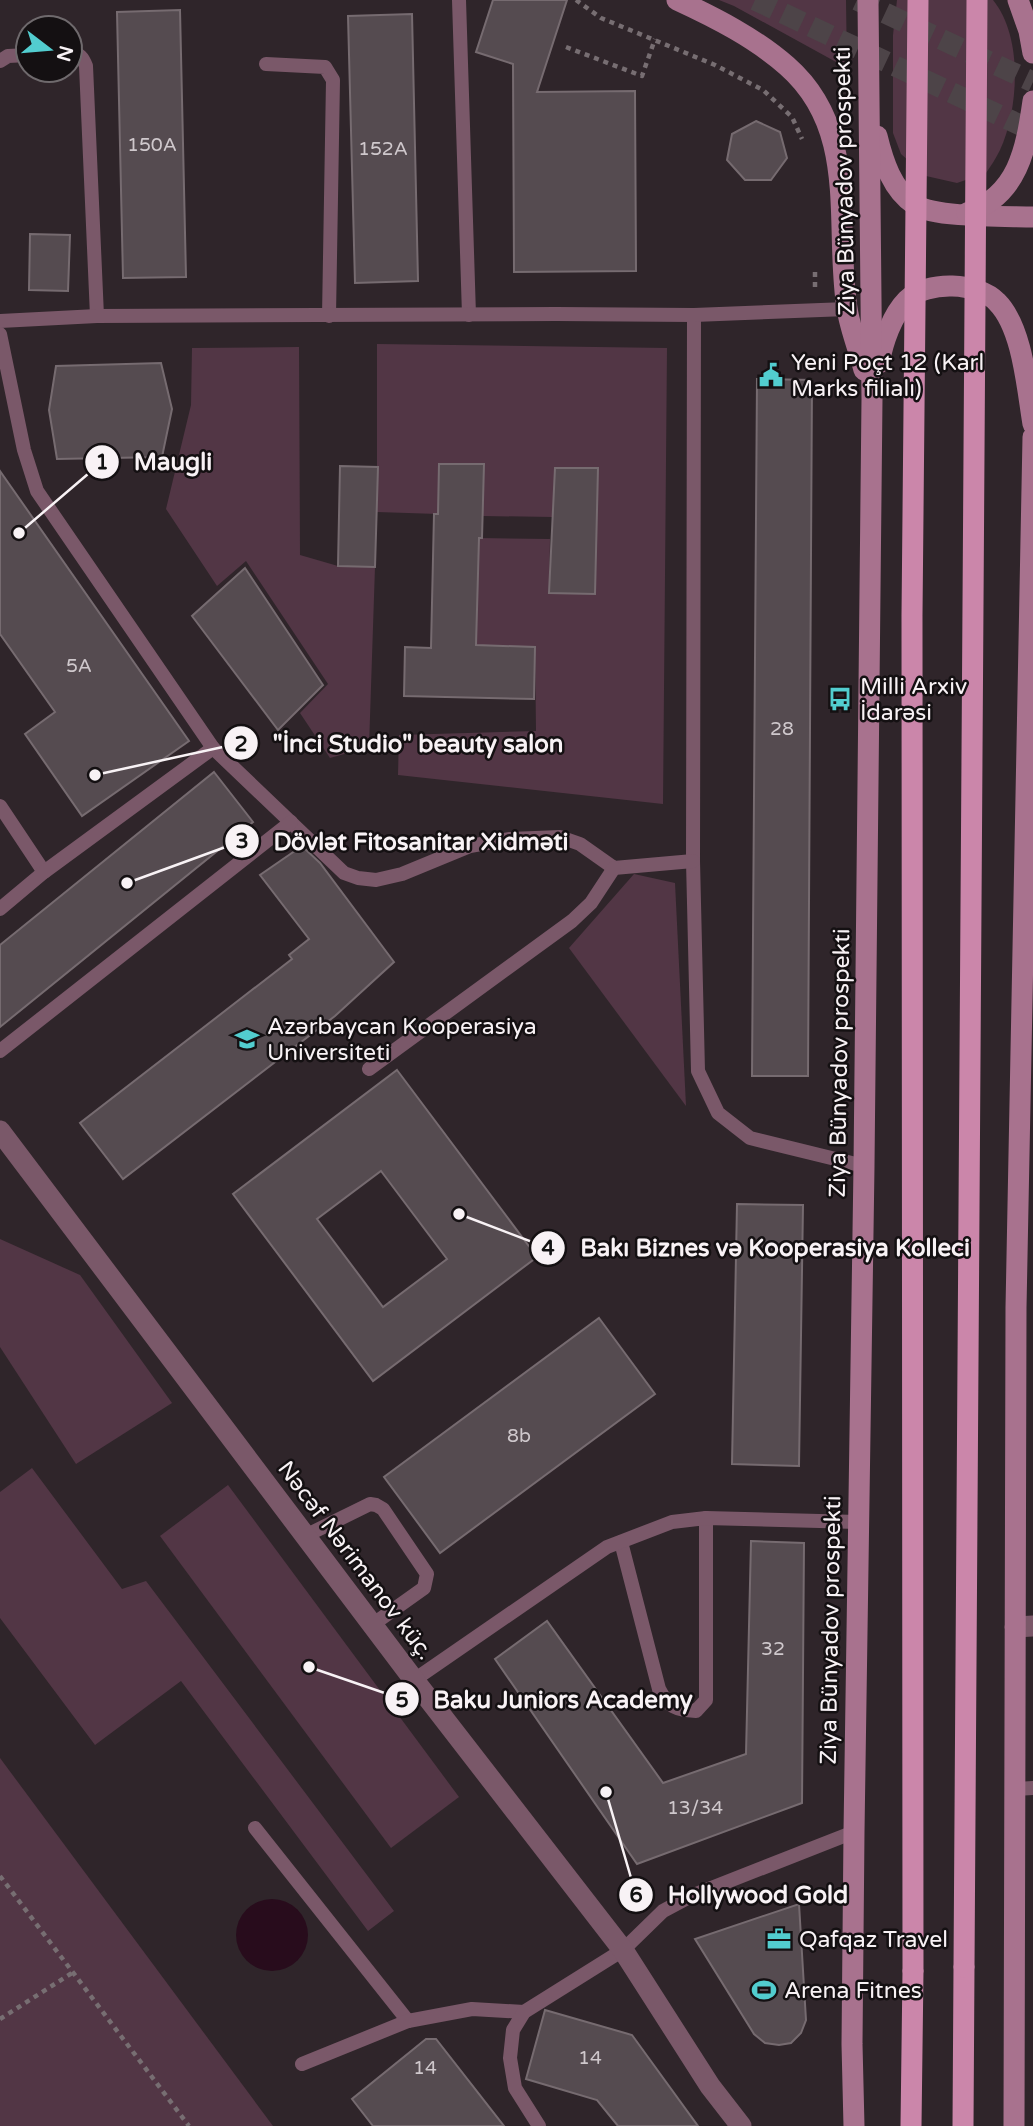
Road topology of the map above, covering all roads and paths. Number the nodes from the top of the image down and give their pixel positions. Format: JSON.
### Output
{"nodes":[{"id":1,"x":459,"y":0,"type":"edge"},
{"id":2,"x":576,"y":0,"type":"edge"},
{"id":3,"x":677,"y":0,"type":"edge"},
{"id":4,"x":918,"y":0,"type":"edge"},
{"id":5,"x":977,"y":0,"type":"edge"},
{"id":6,"x":1018,"y":0,"type":"edge"},
{"id":7,"x":869,"y":6,"type":"edge"},
{"id":8,"x":655,"y":38,"type":"junction"},
{"id":9,"x":566,"y":47,"type":"dead end"},
{"id":10,"x":1033,"y":53,"type":"edge"},
{"id":11,"x":84,"y":62,"type":"edge"},
{"id":12,"x":266,"y":64,"type":"dead end"},
{"id":13,"x":869,"y":85,"type":"junction"},
{"id":14,"x":1033,"y":102,"type":"edge"},
{"id":15,"x":807,"y":151,"type":"dead end"},
{"id":16,"x":965,"y":214,"type":"junction"},
{"id":17,"x":1033,"y":217,"type":"edge"},
{"id":18,"x":815,"y":259,"type":"dead end"},
{"id":19,"x":847,"y":309,"type":"junction"},
{"id":20,"x":815,"y":312,"type":"junction"},
{"id":21,"x":469,"y":315,"type":"junction"},
{"id":22,"x":694,"y":315,"type":"junction"},
{"id":23,"x":97,"y":316,"type":"junction"},
{"id":24,"x":329,"y":316,"type":"junction"},
{"id":25,"x":0,"y":321,"type":"edge"},
{"id":26,"x":0,"y":334,"type":"edge"},
{"id":27,"x":872,"y":399,"type":"junction"},
{"id":28,"x":1033,"y":424,"type":"edge"},
{"id":29,"x":1033,"y":437,"type":"edge"},
{"id":30,"x":213,"y":748,"type":"junction"},
{"id":31,"x":0,"y":806,"type":"edge"},
{"id":32,"x":291,"y":822,"type":"junction"},
{"id":33,"x":693,"y":861,"type":"junction"},
{"id":34,"x":614,"y":868,"type":"junction"},
{"id":35,"x":44,"y":872,"type":"junction"},
{"id":36,"x":2,"y":904,"type":"edge"},
{"id":37,"x":0,"y":1051,"type":"edge"},
{"id":38,"x":369,"y":1069,"type":"dead end"},
{"id":39,"x":0,"y":1131,"type":"edge"},
{"id":40,"x":864,"y":1166,"type":"junction"},
{"id":41,"x":1025,"y":1308,"type":"edge"},
{"id":42,"x":706,"y":1518,"type":"junction"},
{"id":43,"x":858,"y":1522,"type":"junction"},
{"id":44,"x":305,"y":1536,"type":"junction"},
{"id":45,"x":621,"y":1542,"type":"junction"},
{"id":46,"x":372,"y":1625,"type":"junction"},
{"id":47,"x":1024,"y":1627,"type":"edge"},
{"id":48,"x":414,"y":1680,"type":"junction"},
{"id":49,"x":1024,"y":1788,"type":"edge"},
{"id":50,"x":255,"y":1828,"type":"dead end"},
{"id":51,"x":853,"y":1832,"type":"junction"},
{"id":52,"x":0,"y":1876,"type":"edge"},
{"id":53,"x":623,"y":1950,"type":"junction"},
{"id":54,"x":72,"y":1973,"type":"junction"},
{"id":55,"x":524,"y":2012,"type":"junction"},
{"id":56,"x":0,"y":2020,"type":"edge"},
{"id":57,"x":408,"y":2021,"type":"junction"},
{"id":58,"x":302,"y":2064,"type":"dead end"},
{"id":59,"x":189,"y":2126,"type":"edge"},
{"id":60,"x":539,"y":2126,"type":"edge"},
{"id":61,"x":741,"y":2126,"type":"edge"},
{"id":62,"x":854,"y":2126,"type":"edge"},
{"id":63,"x":911,"y":2126,"type":"edge"},
{"id":64,"x":963,"y":2126,"type":"edge"},
{"id":65,"x":1014,"y":2126,"type":"edge"}],
"edges":[{"from":1,"to":21,"type":"lane"},
{"from":2,"to":8,"type":"path"},
{"from":3,"to":19,"type":"main road"},
{"from":4,"to":63,"type":"main road","bridge":true},
{"from":5,"to":64,"type":"main road","bridge":true},
{"from":6,"to":10,"type":"main road"},
{"from":7,"to":13,"type":"main road","name":"Ziya Bünyadov prospekti"},
{"from":8,"to":9,"type":"path"},
{"from":8,"to":15,"type":"path"},
{"from":11,"to":23,"type":"lane"},
{"from":12,"to":24,"type":"lane"},
{"from":13,"to":16,"type":"main road"},
{"from":13,"to":27,"type":"main road","name":"Ziya Bünyadov prospekti"},
{"from":14,"to":16,"type":"main road"},
{"from":16,"to":17,"type":"main road"},
{"from":18,"to":20,"type":"path"},
{"from":19,"to":20,"type":"lane"},
{"from":19,"to":27,"type":"main road"},
{"from":20,"to":22,"type":"lane"},
{"from":21,"to":22,"type":"lane"},
{"from":21,"to":24,"type":"lane"},
{"from":22,"to":33,"type":"lane"},
{"from":23,"to":24,"type":"lane"},
{"from":23,"to":25,"type":"lane"},
{"from":26,"to":30,"type":"lane"},
{"from":27,"to":28,"type":"main road"},
{"from":27,"to":40,"type":"main road","name":"Ziya Bünyadov prospekti"},
{"from":29,"to":41,"type":"main road"},
{"from":30,"to":32,"type":"lane"},
{"from":30,"to":35,"type":"lane"},
{"from":31,"to":35,"type":"lane"},
{"from":32,"to":34,"type":"lane"},
{"from":32,"to":37,"type":"lane"},
{"from":33,"to":34,"type":"lane"},
{"from":33,"to":40,"type":"lane"},
{"from":34,"to":38,"type":"lane"},
{"from":35,"to":36,"type":"lane"},
{"from":39,"to":44,"type":"street","name":"Nəcəf Nərimanov küç."},
{"from":40,"to":43,"type":"main road","name":"Ziya Bünyadov prospekti"},
{"from":41,"to":47,"type":"main road"},
{"from":42,"to":43,"type":"lane"},
{"from":42,"to":45,"type":"lane"},
{"from":42,"to":45,"type":"lane"},
{"from":43,"to":51,"type":"main road","name":"Ziya Bünyadov prospekti"},
{"from":44,"to":46,"type":"street","name":"Nəcəf Nərimanov küç."},
{"from":44,"to":46,"type":"lane"},
{"from":45,"to":48,"type":"lane"},
{"from":46,"to":48,"type":"street","name":"Nəcəf Nərimanov küç."},
{"from":47,"to":49,"type":"main road"},
{"from":48,"to":53,"type":"street","name":"Nəcəf Nərimanov küç."},
{"from":49,"to":65,"type":"main road"},
{"from":50,"to":57,"type":"lane"},
{"from":51,"to":53,"type":"lane"},
{"from":51,"to":62,"type":"main road","name":"Ziya Bünyadov prospekti"},
{"from":52,"to":54,"type":"path"},
{"from":53,"to":55,"type":"lane"},
{"from":53,"to":61,"type":"street","name":"Nəcəf Nərimanov küç."},
{"from":54,"to":56,"type":"path"},
{"from":54,"to":59,"type":"path"},
{"from":55,"to":57,"type":"lane"},
{"from":55,"to":60,"type":"lane"},
{"from":57,"to":58,"type":"lane"}]}
